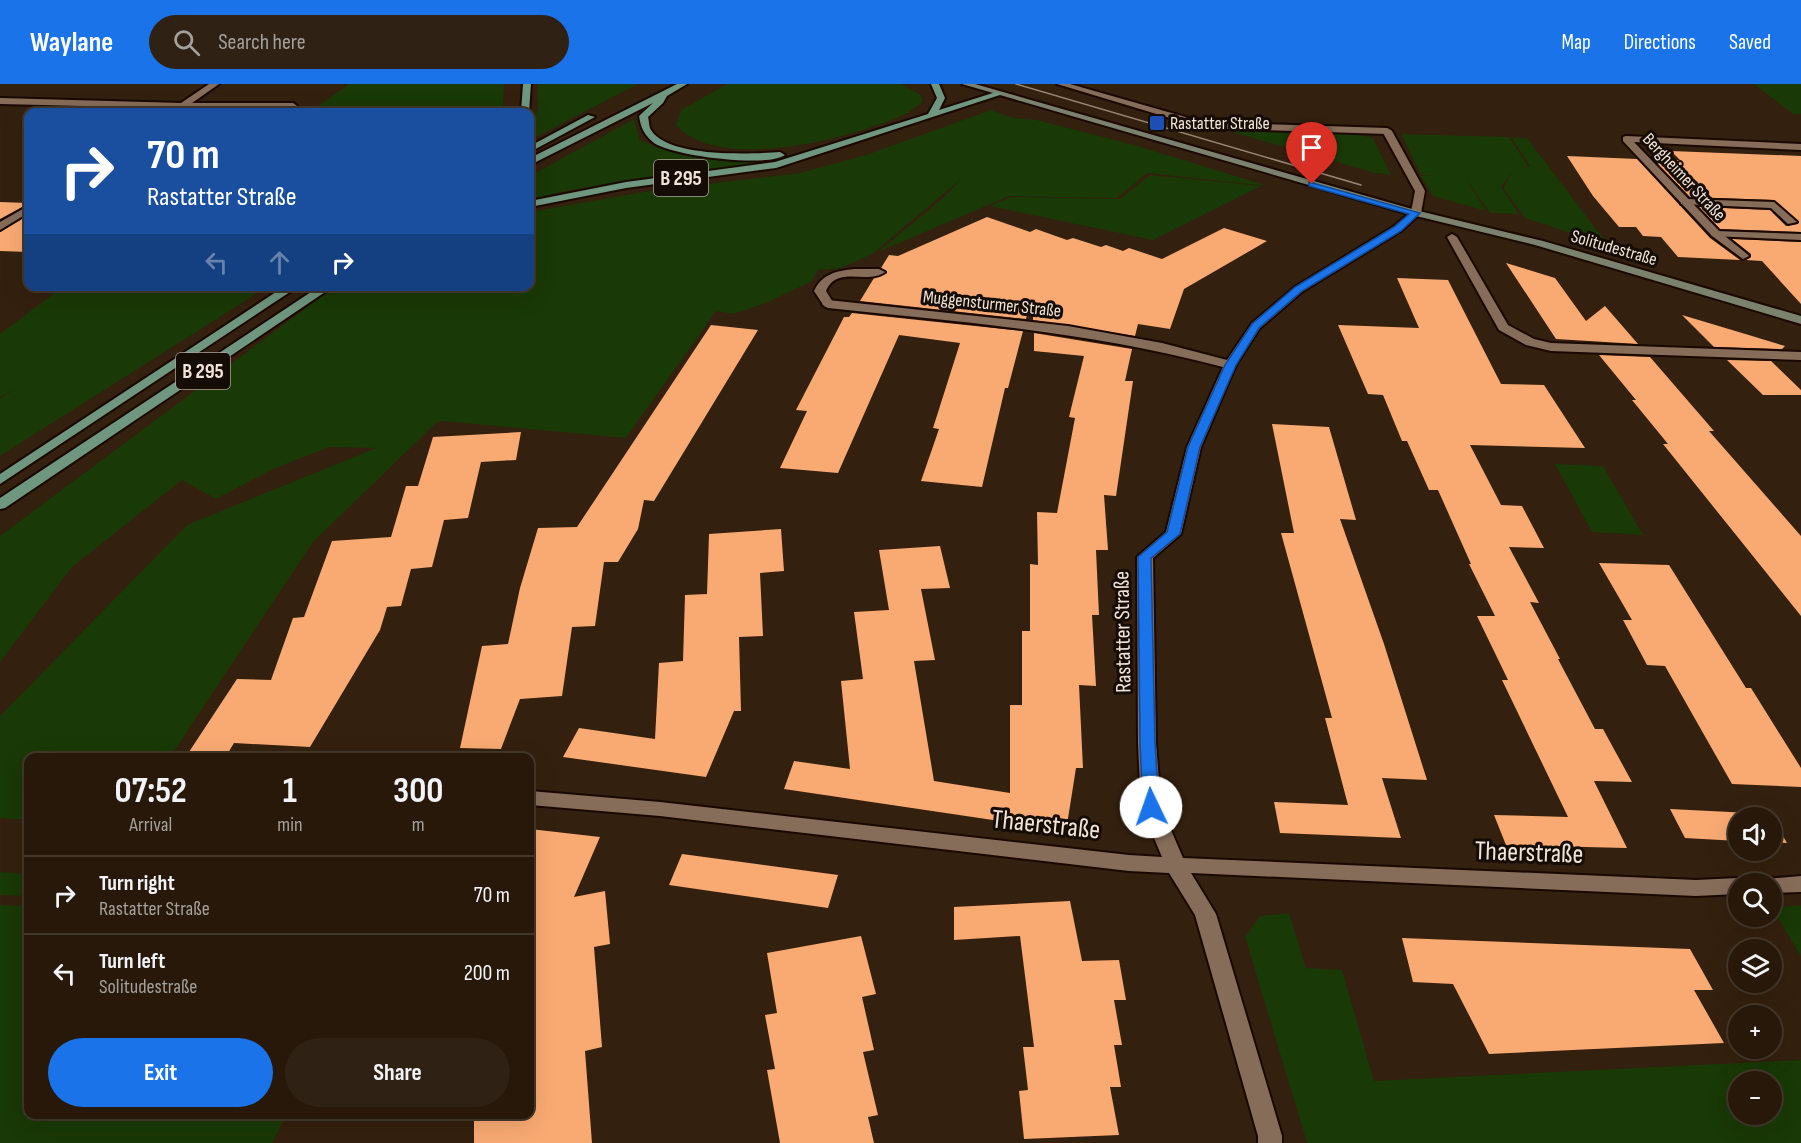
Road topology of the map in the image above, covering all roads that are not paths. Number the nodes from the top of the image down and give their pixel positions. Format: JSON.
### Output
{"nodes":[{"id":1,"x":215,"y":84,"type":"edge"},
{"id":2,"x":527,"y":84,"type":"edge"},
{"id":3,"x":683,"y":84,"type":"edge"},
{"id":4,"x":934,"y":84,"type":"edge"},
{"id":5,"x":966,"y":84,"type":"edge"},
{"id":6,"x":1061,"y":84,"type":"edge"},
{"id":7,"x":664,"y":92,"type":"junction"},
{"id":8,"x":999,"y":94,"type":"junction"},
{"id":9,"x":0,"y":101,"type":"edge"},
{"id":10,"x":14,"y":102,"type":"junction"},
{"id":11,"x":184,"y":105,"type":"junction"},
{"id":12,"x":293,"y":106,"type":"dead end"},
{"id":13,"x":179,"y":108,"type":"edge"},
{"id":14,"x":227,"y":108,"type":"edge"},
{"id":15,"x":274,"y":108,"type":"edge"},
{"id":16,"x":525,"y":108,"type":"edge"},
{"id":17,"x":0,"y":111,"type":"edge"},
{"id":18,"x":601,"y":112,"type":"dead end"},
{"id":19,"x":932,"y":116,"type":"junction"},
{"id":20,"x":534,"y":147,"type":"edge"},
{"id":21,"x":1801,"y":147,"type":"edge"},
{"id":22,"x":831,"y":148,"type":"junction"},
{"id":23,"x":534,"y":160,"type":"edge"},
{"id":24,"x":1685,"y":202,"type":"junction"},
{"id":25,"x":534,"y":203,"type":"edge"},
{"id":26,"x":24,"y":212,"type":"edge"},
{"id":27,"x":1416,"y":213,"type":"junction"},
{"id":28,"x":1792,"y":222,"type":"dead end"},
{"id":29,"x":0,"y":227,"type":"edge"},
{"id":30,"x":1716,"y":234,"type":"junction"},
{"id":31,"x":1452,"y":237,"type":"dead end"},
{"id":32,"x":1801,"y":237,"type":"edge"},
{"id":33,"x":1743,"y":256,"type":"dead end"},
{"id":34,"x":879,"y":272,"type":"dead end"},
{"id":35,"x":286,"y":291,"type":"edge"},
{"id":36,"x":321,"y":291,"type":"edge"},
{"id":37,"x":1801,"y":320,"type":"edge"},
{"id":38,"x":1801,"y":356,"type":"edge"},
{"id":39,"x":1230,"y":365,"type":"junction"},
{"id":40,"x":0,"y":480,"type":"edge"},
{"id":41,"x":0,"y":505,"type":"edge"},
{"id":42,"x":534,"y":798,"type":"edge"},
{"id":43,"x":1176,"y":866,"type":"junction"},
{"id":44,"x":1801,"y":884,"type":"edge"},
{"id":45,"x":1782,"y":885,"type":"edge"},
{"id":46,"x":1728,"y":886,"type":"edge"},
{"id":47,"x":1270,"y":1143,"type":"edge"}],
"edges":[{"from":1,"to":11,"type":"street"},
{"from":2,"to":16,"type":"main road"},
{"from":3,"to":7,"type":"main road","number":"B 295"},
{"from":4,"to":19,"type":"main road"},
{"from":5,"to":8,"type":"main road","name":"Solitudestraße"},
{"from":6,"to":27,"type":"street"},
{"from":7,"to":22,"type":"main road","number":"B 295"},
{"from":7,"to":23,"type":"main road","number":"B 295"},
{"from":8,"to":19,"type":"main road","number":"B 295"},
{"from":8,"to":27,"type":"main road","name":"Solitudestraße"},
{"from":9,"to":10,"type":"street"},
{"from":10,"to":11,"type":"street"},
{"from":10,"to":17,"type":"street"},
{"from":11,"to":13,"type":"street"},
{"from":11,"to":14,"type":"street"},
{"from":12,"to":15,"type":"street"},
{"from":18,"to":20,"type":"main road"},
{"from":19,"to":22,"type":"main road","number":"B 295"},
{"from":21,"to":24,"type":"street","name":"Bergheimer Straße"},
{"from":22,"to":25,"type":"main road","number":"B 295"},
{"from":24,"to":28,"type":"street"},
{"from":24,"to":30,"type":"street","name":"Bergheimer Straße"},
{"from":26,"to":29,"type":"street"},
{"from":27,"to":37,"type":"main road","name":"Solitudestraße"},
{"from":27,"to":39,"type":"street","name":"Rastatter Straße"},
{"from":30,"to":32,"type":"street"},
{"from":30,"to":33,"type":"street","name":"Bergheimer Straße"},
{"from":31,"to":38,"type":"street"},
{"from":34,"to":39,"type":"street","name":"Muggensturmer Straße"},
{"from":35,"to":40,"type":"main road","number":"B 295"},
{"from":36,"to":41,"type":"main road","number":"B 295"},
{"from":39,"to":43,"type":"street","name":"Rastatter Straße"},
{"from":42,"to":43,"type":"street","name":"Thaerstraße"},
{"from":43,"to":46,"type":"street","name":"Thaerstraße"},
{"from":43,"to":47,"type":"street","name":"Rastatter Straße"},
{"from":44,"to":45,"type":"street"}]}
